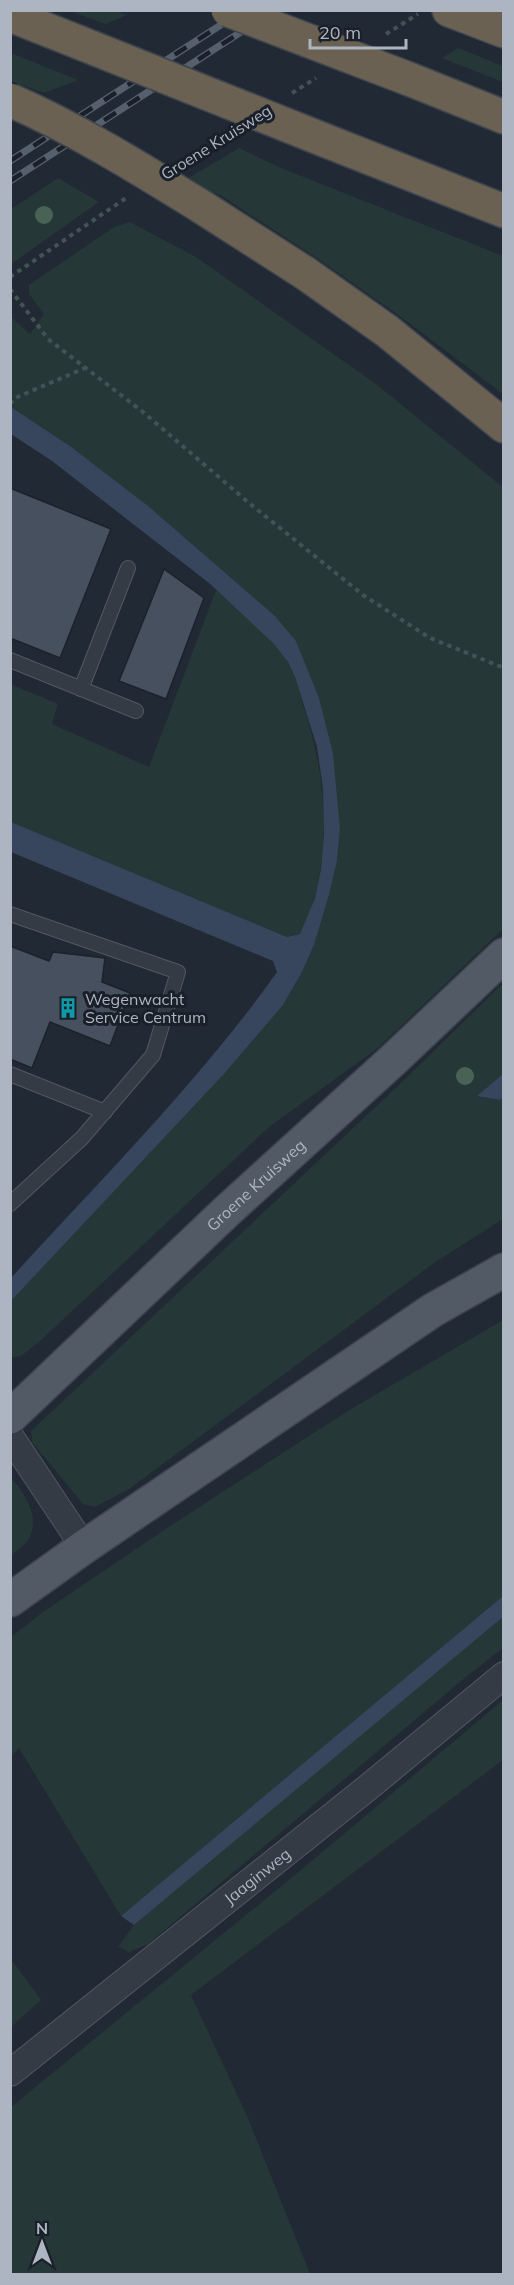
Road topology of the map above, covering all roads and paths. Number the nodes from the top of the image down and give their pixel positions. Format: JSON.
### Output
{"nodes":[{"id":1,"x":228,"y":10,"type":"edge"},
{"id":2,"x":423,"y":10,"type":"edge"},
{"id":3,"x":449,"y":10,"type":"edge"},
{"id":4,"x":10,"y":15,"type":"edge"},
{"id":5,"x":497,"y":29,"type":"edge"},
{"id":6,"x":383,"y":36,"type":"dead end"},
{"id":7,"x":322,"y":74,"type":"dead end"},
{"id":8,"x":291,"y":94,"type":"dead end"},
{"id":9,"x":10,"y":100,"type":"edge"},
{"id":10,"x":504,"y":117,"type":"edge"},
{"id":11,"x":231,"y":132,"type":"dead end"},
{"id":12,"x":180,"y":164,"type":"dead end"},
{"id":13,"x":129,"y":196,"type":"dead end"},
{"id":14,"x":504,"y":211,"type":"edge"},
{"id":15,"x":10,"y":277,"type":"edge"},
{"id":16,"x":10,"y":288,"type":"edge"},
{"id":17,"x":86,"y":368,"type":"junction"},
{"id":18,"x":10,"y":404,"type":"edge"},
{"id":19,"x":504,"y":426,"type":"edge"},
{"id":20,"x":128,"y":568,"type":"dead end"},
{"id":21,"x":10,"y":660,"type":"edge"},
{"id":22,"x":504,"y":668,"type":"edge"},
{"id":23,"x":81,"y":689,"type":"junction"},
{"id":24,"x":136,"y":711,"type":"dead end"},
{"id":25,"x":10,"y":914,"type":"edge"},
{"id":26,"x":504,"y":955,"type":"edge"},
{"id":27,"x":10,"y":1074,"type":"edge"},
{"id":28,"x":105,"y":1112,"type":"junction"},
{"id":29,"x":10,"y":1204,"type":"edge"},
{"id":30,"x":504,"y":1270,"type":"edge"},
{"id":31,"x":10,"y":1417,"type":"edge"},
{"id":32,"x":10,"y":1436,"type":"edge"},
{"id":33,"x":84,"y":1547,"type":"junction"},
{"id":34,"x":10,"y":1600,"type":"edge"},
{"id":35,"x":504,"y":1675,"type":"edge"},
{"id":36,"x":10,"y":2073,"type":"edge"}],
"edges":[{"from":1,"to":10,"type":"highway","bridge":true},
{"from":2,"to":6,"type":"path"},
{"from":3,"to":5,"type":"highway"},
{"from":4,"to":14,"type":"highway","bridge":true},
{"from":7,"to":8,"type":"path"},
{"from":9,"to":19,"type":"highway","bridge":true},
{"from":11,"to":12,"type":"path","name":"Groene Kruisweg"},
{"from":13,"to":15,"type":"path"},
{"from":16,"to":17,"type":"path"},
{"from":17,"to":18,"type":"path"},
{"from":17,"to":22,"type":"path"},
{"from":20,"to":23,"type":"lane"},
{"from":21,"to":23,"type":"lane"},
{"from":23,"to":24,"type":"lane"},
{"from":25,"to":28,"type":"lane"},
{"from":26,"to":31,"type":"main road","name":"Groene Kruisweg"},
{"from":27,"to":28,"type":"lane"},
{"from":28,"to":29,"type":"lane"},
{"from":30,"to":33,"type":"main road"},
{"from":32,"to":33,"type":"street"},
{"from":33,"to":34,"type":"main road"},
{"from":35,"to":36,"type":"street","name":"Jaaginweg"}]}
